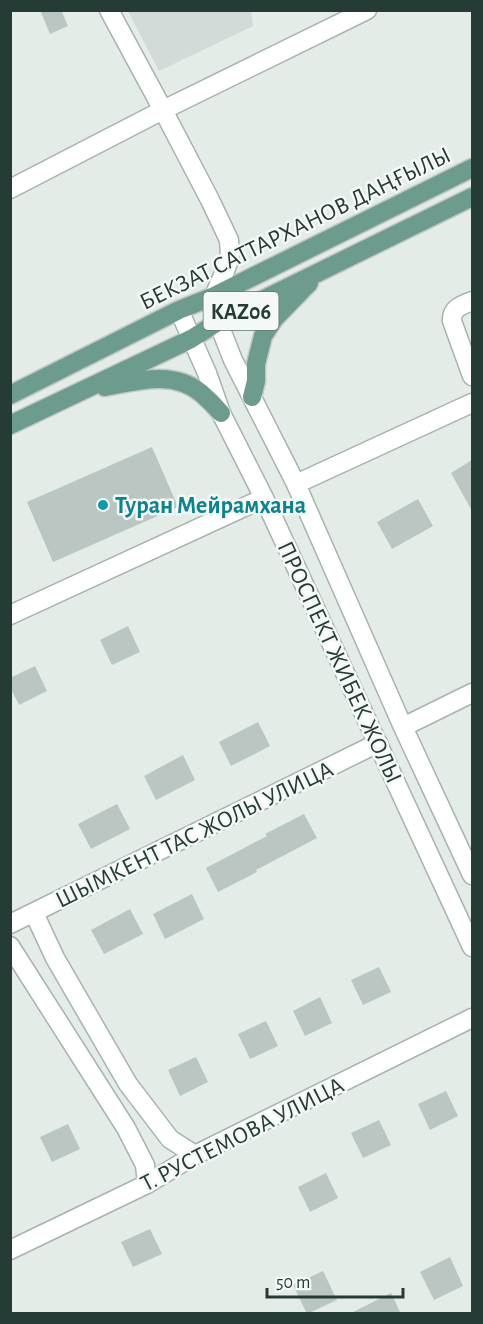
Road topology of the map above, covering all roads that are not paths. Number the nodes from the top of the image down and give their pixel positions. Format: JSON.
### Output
{"nodes":[{"id":1,"x":109,"y":10,"type":"edge"},
{"id":2,"x":367,"y":10,"type":"edge"},
{"id":3,"x":163,"y":110,"type":"junction"},
{"id":4,"x":472,"y":168,"type":"edge"},
{"id":5,"x":10,"y":189,"type":"edge"},
{"id":6,"x":472,"y":196,"type":"edge"},
{"id":7,"x":321,"y":272,"type":"junction"},
{"id":8,"x":213,"y":296,"type":"junction"},
{"id":9,"x":472,"y":300,"type":"edge"},
{"id":10,"x":179,"y":310,"type":"junction"},
{"id":11,"x":218,"y":322,"type":"junction"},
{"id":12,"x":191,"y":339,"type":"junction"},
{"id":13,"x":472,"y":376,"type":"edge"},
{"id":14,"x":39,"y":382,"type":"junction"},
{"id":15,"x":82,"y":391,"type":"junction"},
{"id":16,"x":10,"y":395,"type":"edge"},
{"id":17,"x":252,"y":397,"type":"junction"},
{"id":18,"x":472,"y":403,"type":"edge"},
{"id":19,"x":50,"y":406,"type":"junction"},
{"id":20,"x":221,"y":413,"type":"junction"},
{"id":21,"x":10,"y":426,"type":"edge"},
{"id":22,"x":296,"y":484,"type":"junction"},
{"id":23,"x":264,"y":498,"type":"junction"},
{"id":24,"x":10,"y":615,"type":"edge"},
{"id":25,"x":472,"y":693,"type":"edge"},
{"id":26,"x":403,"y":727,"type":"junction"},
{"id":27,"x":378,"y":743,"type":"junction"},
{"id":28,"x":472,"y":874,"type":"edge"},
{"id":29,"x":34,"y":913,"type":"junction"},
{"id":30,"x":10,"y":924,"type":"edge"},
{"id":31,"x":10,"y":946,"type":"edge"},
{"id":32,"x":472,"y":947,"type":"edge"},
{"id":33,"x":472,"y":1018,"type":"edge"},
{"id":34,"x":195,"y":1155,"type":"junction"},
{"id":35,"x":147,"y":1184,"type":"junction"},
{"id":36,"x":10,"y":1250,"type":"edge"}],
"edges":[{"from":1,"to":3,"type":"street"},
{"from":2,"to":3,"type":"street"},
{"from":3,"to":5,"type":"street"},
{"from":3,"to":8,"type":"street"},
{"from":4,"to":8,"type":"main road","name":"БЕКЗАТ САТТАРХАНОВ ДАҢҒЫЛЫ","number":"KАZ06"},
{"from":6,"to":7,"type":"main road","name":"БЕКЗАТ САТТАРХАНОВ ДАҢҒЫЛЫ","number":"KАZ06"},
{"from":7,"to":11,"type":"main road","name":"БЕКЗАТ САТТАРХАНОВ ДАҢҒЫЛЫ","number":"KАZ06"},
{"from":7,"to":17,"type":"main road"},
{"from":8,"to":10,"type":"main road","name":"БЕКЗАТ САТТАРХАНОВ ДАҢҒЫЛЫ","number":"KАZ06"},
{"from":8,"to":11,"type":"street","name":"ПРОСПЕКТ ЖИБЕК ЖОЛЫ"},
{"from":9,"to":13,"type":"street"},
{"from":10,"to":12,"type":"street","name":"ПРОСПЕКТ ЖИБЕК ЖОЛЫ"},
{"from":10,"to":14,"type":"main road","name":"БЕКЗАТ САТТАРХАНОВ ДАҢҒЫЛЫ","number":"KАZ06"},
{"from":11,"to":12,"type":"main road","name":"БЕКЗАТ САТТАРХАНОВ ДАҢҒЫЛЫ","number":"KАZ06"},
{"from":11,"to":17,"type":"street","name":"ПРОСПЕКТ ЖИБЕК ЖОЛЫ"},
{"from":12,"to":15,"type":"main road","name":"БЕКЗАТ САТТАРХАНОВ ДАҢҒЫЛЫ","number":"KАZ06"},
{"from":12,"to":20,"type":"street","name":"ПРОСПЕКТ ЖИБЕК ЖОЛЫ"},
{"from":14,"to":16,"type":"main road","name":"БЕКЗАТ САТТАРХАНОВ ДАҢҒЫЛЫ","number":"KАZ06"},
{"from":14,"to":19,"type":"main road"},
{"from":15,"to":19,"type":"main road","name":"БЕКЗАТ САТТАРХАНОВ ДАҢҒЫЛЫ","number":"KАZ06"},
{"from":15,"to":20,"type":"main road"},
{"from":17,"to":22,"type":"street","name":"ПРОСПЕКТ ЖИБЕК ЖОЛЫ"},
{"from":18,"to":22,"type":"street"},
{"from":19,"to":21,"type":"main road","name":"БЕКЗАТ САТТАРХАНОВ ДАҢҒЫЛЫ","number":"KАZ06"},
{"from":20,"to":23,"type":"street","name":"ПРОСПЕКТ ЖИБЕК ЖОЛЫ"},
{"from":22,"to":26,"type":"street","name":"ПРОСПЕКТ ЖИБЕК ЖОЛЫ"},
{"from":23,"to":24,"type":"street"},
{"from":23,"to":27,"type":"street","name":"ПРОСПЕКТ ЖИБЕК ЖОЛЫ"},
{"from":25,"to":26,"type":"street"},
{"from":26,"to":28,"type":"street","name":"ПРОСПЕКТ ЖИБЕК ЖОЛЫ"},
{"from":27,"to":29,"type":"street","name":"ШЫМКЕНТ ТАС ЖОЛЫ УЛИЦА"},
{"from":27,"to":32,"type":"street","name":"ПРОСПЕКТ ЖИБЕК ЖОЛЫ"},
{"from":29,"to":30,"type":"street","name":"ШЫМКЕНТ ТАС ЖОЛЫ УЛИЦА"},
{"from":29,"to":34,"type":"street"},
{"from":31,"to":35,"type":"street"},
{"from":33,"to":34,"type":"street","name":"Т. РУСТЕМОВА УЛИЦА"},
{"from":34,"to":35,"type":"street","name":"Т. РУСТЕМОВА УЛИЦА"},
{"from":35,"to":36,"type":"street","name":"Т. РУСТЕМОВА УЛИЦА"}]}
